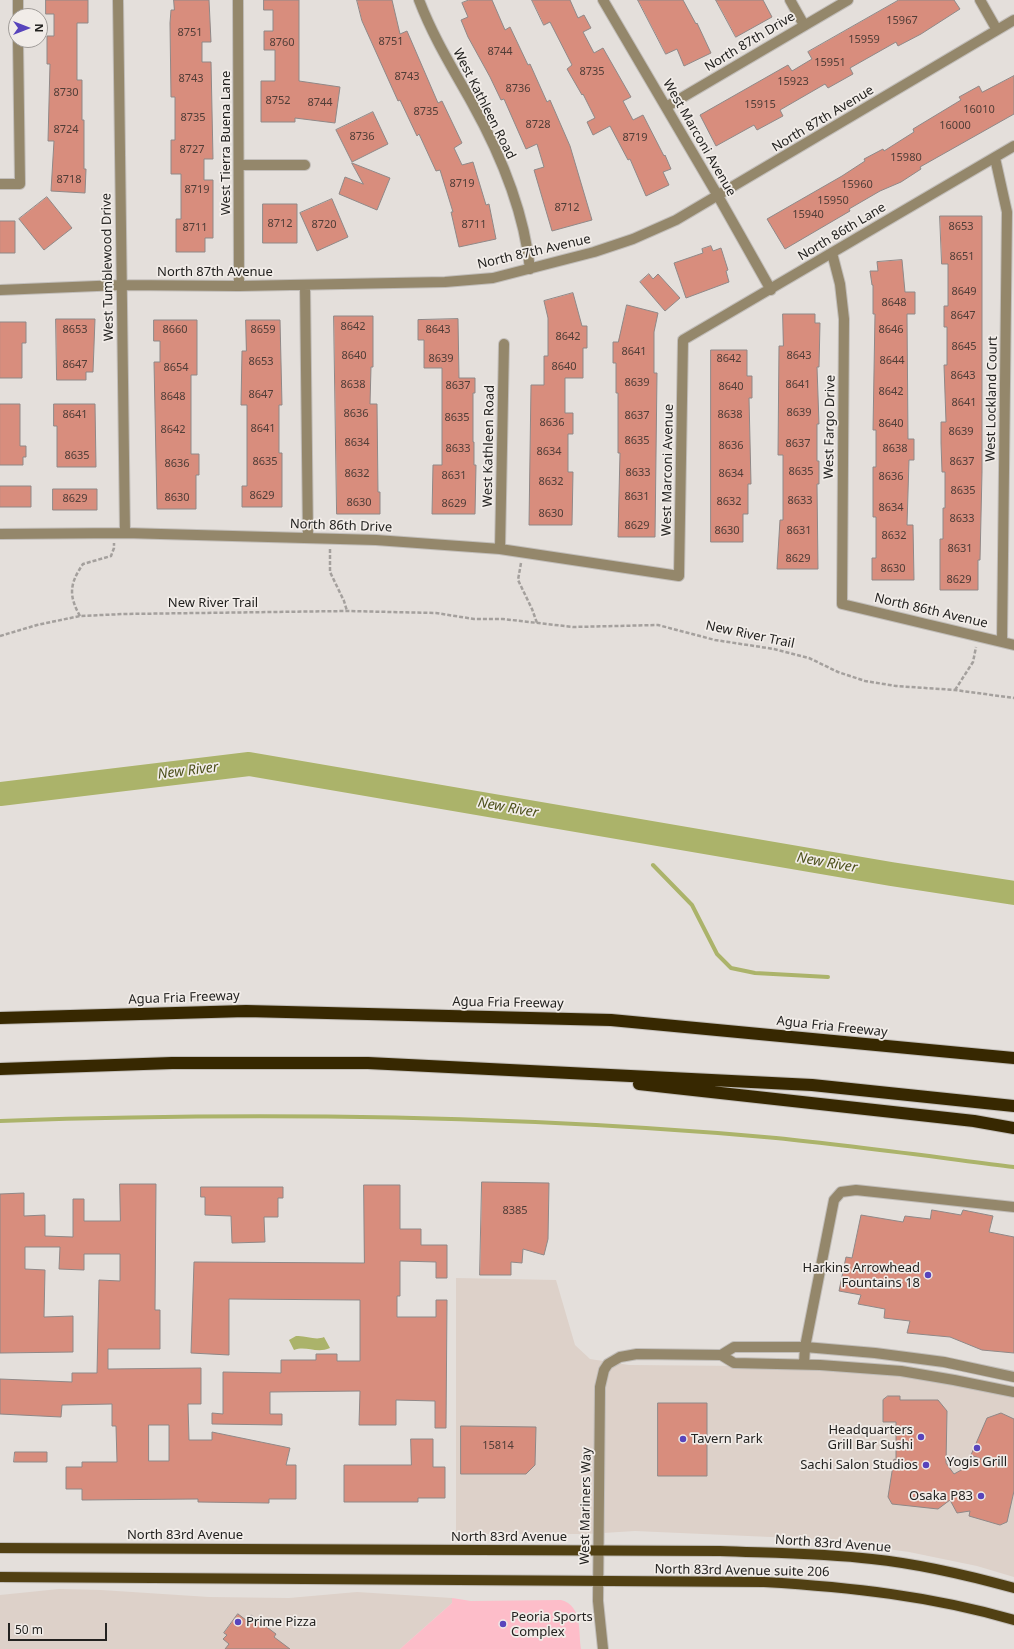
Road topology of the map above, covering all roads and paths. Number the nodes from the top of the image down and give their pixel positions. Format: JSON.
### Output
{"nodes":[{"id":1,"x":118,"y":0,"type":"edge"},
{"id":2,"x":238,"y":0,"type":"edge"},
{"id":3,"x":419,"y":0,"type":"edge"},
{"id":4,"x":603,"y":0,"type":"edge"},
{"id":5,"x":790,"y":0,"type":"edge"},
{"id":6,"x":848,"y":0,"type":"edge"},
{"id":7,"x":980,"y":0,"type":"edge"},
{"id":8,"x":1014,"y":20,"type":"edge"},
{"id":9,"x":804,"y":25,"type":"junction"},
{"id":10,"x":997,"y":30,"type":"junction"},
{"id":11,"x":18,"y":48,"type":"edge"},
{"id":12,"x":666,"y":107,"type":"junction"},
{"id":13,"x":1014,"y":146,"type":"edge"},
{"id":14,"x":995,"y":158,"type":"junction"},
{"id":15,"x":239,"y":165,"type":"junction"},
{"id":16,"x":305,"y":165,"type":"dead end"},
{"id":17,"x":0,"y":184,"type":"edge"},
{"id":18,"x":718,"y":196,"type":"junction"},
{"id":19,"x":832,"y":253,"type":"junction"},
{"id":20,"x":530,"y":269,"type":"junction"},
{"id":21,"x":121,"y":285,"type":"junction"},
{"id":22,"x":305,"y":285,"type":"junction"},
{"id":23,"x":239,"y":286,"type":"junction"},
{"id":24,"x":0,"y":290,"type":"edge"},
{"id":25,"x":771,"y":290,"type":"junction"},
{"id":26,"x":682,"y":340,"type":"joint"},
{"id":27,"x":504,"y":344,"type":"dead end"},
{"id":28,"x":113,"y":533,"type":"junction"},
{"id":29,"x":125,"y":533,"type":"junction"},
{"id":30,"x":0,"y":534,"type":"edge"},
{"id":31,"x":308,"y":538,"type":"junction"},
{"id":32,"x":330,"y":539,"type":"junction"},
{"id":33,"x":500,"y":549,"type":"junction"},
{"id":34,"x":522,"y":552,"type":"junction"},
{"id":35,"x":679,"y":576,"type":"joint"},
{"id":36,"x":842,"y":604,"type":"joint"},
{"id":37,"x":347,"y":611,"type":"junction"},
{"id":38,"x":80,"y":616,"type":"junction"},
{"id":39,"x":537,"y":623,"type":"junction"},
{"id":40,"x":0,"y":636,"type":"edge"},
{"id":41,"x":978,"y":636,"type":"junction"},
{"id":42,"x":1002,"y":642,"type":"junction"},
{"id":43,"x":1014,"y":644,"type":"edge"},
{"id":44,"x":955,"y":690,"type":"junction"},
{"id":45,"x":1014,"y":698,"type":"edge"},
{"id":46,"x":0,"y":1018,"type":"edge"},
{"id":47,"x":1014,"y":1058,"type":"edge"},
{"id":48,"x":0,"y":1069,"type":"edge"},
{"id":49,"x":513,"y":1070,"type":"junction"},
{"id":50,"x":1014,"y":1106,"type":"edge"},
{"id":51,"x":1014,"y":1128,"type":"edge"},
{"id":52,"x":1014,"y":1207,"type":"edge"},
{"id":53,"x":805,"y":1347,"type":"junction"},
{"id":54,"x":721,"y":1355,"type":"junction"},
{"id":55,"x":804,"y":1364,"type":"junction"},
{"id":56,"x":1014,"y":1377,"type":"edge"},
{"id":57,"x":1014,"y":1392,"type":"edge"},
{"id":58,"x":0,"y":1548,"type":"edge"},
{"id":59,"x":598,"y":1551,"type":"junction"},
{"id":60,"x":0,"y":1577,"type":"edge"},
{"id":61,"x":597,"y":1581,"type":"junction"},
{"id":62,"x":1014,"y":1588,"type":"edge"},
{"id":63,"x":1014,"y":1620,"type":"edge"},
{"id":64,"x":603,"y":1649,"type":"edge"}],
"edges":[{"from":1,"to":21,"type":"street","name":"West Tumblewood Drive"},
{"from":2,"to":15,"type":"street","name":"West Tierra Buena Lane"},
{"from":3,"to":20,"type":"street","name":"West Kathleen Road"},
{"from":4,"to":12,"type":"street","name":"West Marconi Avenue"},
{"from":5,"to":9,"type":"street"},
{"from":6,"to":9,"type":"street","name":"North 87th Drive"},
{"from":7,"to":10,"type":"street"},
{"from":8,"to":10,"type":"street","name":"North 87th Avenue"},
{"from":9,"to":12,"type":"street","name":"North 87th Drive"},
{"from":10,"to":18,"type":"street","name":"North 87th Avenue"},
{"from":11,"to":17,"type":"street"},
{"from":12,"to":18,"type":"street","name":"West Marconi Avenue"},
{"from":13,"to":14,"type":"street","name":"North 86th Lane"},
{"from":14,"to":19,"type":"street","name":"North 86th Lane"},
{"from":14,"to":42,"type":"street","name":"West Lockland Court"},
{"from":15,"to":16,"type":"street"},
{"from":15,"to":23,"type":"street","name":"West Tierra Buena Lane"},
{"from":18,"to":20,"type":"street","name":"North 87th Avenue"},
{"from":18,"to":25,"type":"street","name":"West Marconi Avenue"},
{"from":19,"to":25,"type":"street","name":"North 86th Lane"},
{"from":19,"to":36,"type":"street","name":"West Fargo Drive"},
{"from":20,"to":22,"type":"street","name":"North 87th Avenue"},
{"from":21,"to":23,"type":"street","name":"North 87th Avenue"},
{"from":21,"to":24,"type":"street","name":"North 87th Avenue"},
{"from":21,"to":29,"type":"street","name":"West Tumblewood Drive"},
{"from":22,"to":23,"type":"street","name":"North 87th Avenue"},
{"from":22,"to":31,"type":"street"},
{"from":25,"to":26,"type":"street","name":"North 86th Lane"},
{"from":26,"to":35,"type":"street","name":"West Marconi Avenue"},
{"from":27,"to":33,"type":"street","name":"West Kathleen Road"},
{"from":28,"to":29,"type":"street","name":"North 86th Drive"},
{"from":28,"to":30,"type":"street","name":"North 86th Drive"},
{"from":28,"to":38,"type":"path"},
{"from":29,"to":31,"type":"street","name":"North 86th Drive"},
{"from":31,"to":32,"type":"street","name":"North 86th Drive"},
{"from":32,"to":33,"type":"street","name":"North 86th Drive"},
{"from":32,"to":37,"type":"path"},
{"from":33,"to":34,"type":"street","name":"North 86th Drive"},
{"from":34,"to":35,"type":"street","name":"North 86th Drive"},
{"from":34,"to":39,"type":"path"},
{"from":36,"to":41,"type":"street","name":"North 86th Avenue"},
{"from":37,"to":38,"type":"path","name":"New River Trail"},
{"from":37,"to":39,"type":"path","name":"New River Trail"},
{"from":38,"to":40,"type":"path","name":"New River Trail"},
{"from":39,"to":44,"type":"path","name":"New River Trail"},
{"from":41,"to":42,"type":"street","name":"North 86th Avenue"},
{"from":41,"to":44,"type":"path"},
{"from":42,"to":43,"type":"street","name":"North 86th Avenue"},
{"from":44,"to":45,"type":"path","name":"New River Trail"},
{"from":46,"to":47,"type":"highway","name":"Agua Fria Freeway"},
{"from":48,"to":49,"type":"highway"},
{"from":49,"to":50,"type":"highway"},
{"from":49,"to":51,"type":"highway"},
{"from":52,"to":53,"type":"street"},
{"from":53,"to":54,"type":"street"},
{"from":53,"to":55,"type":"street"},
{"from":53,"to":56,"type":"street"},
{"from":54,"to":55,"type":"street"},
{"from":54,"to":59,"type":"street","name":"West Mariners Way"},
{"from":55,"to":57,"type":"street"},
{"from":58,"to":59,"type":"main road","name":"North 83rd Avenue"},
{"from":59,"to":61,"type":"street","name":"West Mariners Way"},
{"from":59,"to":62,"type":"main road","name":"North 83rd Avenue"},
{"from":60,"to":61,"type":"main road"},
{"from":61,"to":63,"type":"main road","name":"North 83rd Avenue suite 206"},
{"from":61,"to":64,"type":"street","name":"West Mariners Way"}]}
